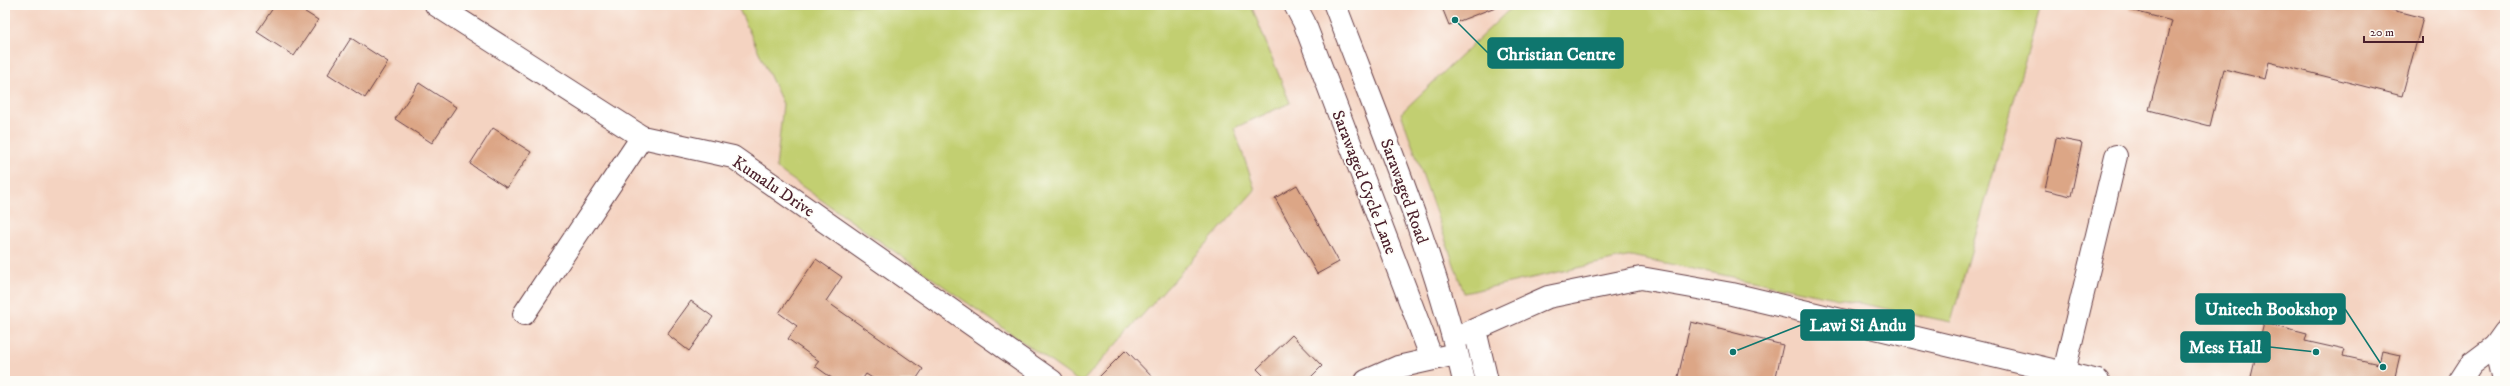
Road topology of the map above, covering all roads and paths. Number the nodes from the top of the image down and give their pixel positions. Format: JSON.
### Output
{"nodes":[{"id":1,"x":436,"y":5,"type":"edge"},
{"id":2,"x":1295,"y":5,"type":"edge"},
{"id":3,"x":1335,"y":5,"type":"edge"},
{"id":4,"x":642,"y":137,"type":"junction"},
{"id":5,"x":2116,"y":156,"type":"dead end"},
{"id":6,"x":524,"y":314,"type":"dead end"},
{"id":7,"x":1475,"y":330,"type":"junction"},
{"id":8,"x":2500,"y":339,"type":"edge"},
{"id":9,"x":1456,"y":346,"type":"junction"},
{"id":10,"x":1432,"y":359,"type":"junction"},
{"id":11,"x":2064,"y":372,"type":"junction"},
{"id":12,"x":1052,"y":381,"type":"edge"},
{"id":13,"x":1366,"y":381,"type":"edge"},
{"id":14,"x":1464,"y":381,"type":"edge"},
{"id":15,"x":1487,"y":381,"type":"edge"},
{"id":16,"x":2098,"y":381,"type":"edge"},
{"id":17,"x":2460,"y":381,"type":"edge"},
{"id":18,"x":2503,"y":381,"type":"edge"}],
"edges":[{"from":1,"to":4,"type":"street","name":"Kumalu Drive"},
{"from":2,"to":10,"type":"street","name":"Sarawaged Cycle Lane"},
{"from":3,"to":9,"type":"street","name":"Sarawaged Road"},
{"from":4,"to":6,"type":"street"},
{"from":4,"to":12,"type":"street","name":"Kumalu Drive"},
{"from":5,"to":11,"type":"street"},
{"from":7,"to":9,"type":"street"},
{"from":7,"to":11,"type":"street"},
{"from":7,"to":15,"type":"street"},
{"from":8,"to":17,"type":"street"},
{"from":8,"to":18,"type":"street"},
{"from":9,"to":10,"type":"street"},
{"from":9,"to":14,"type":"street","name":"Sarawaged Road"},
{"from":10,"to":13,"type":"street"},
{"from":11,"to":16,"type":"street"}]}
